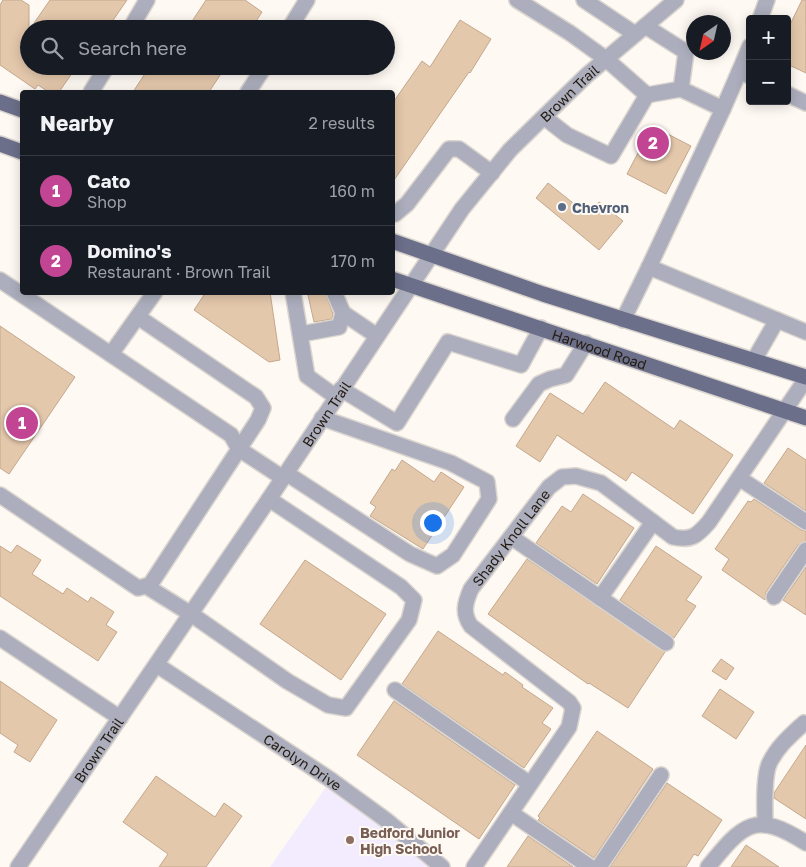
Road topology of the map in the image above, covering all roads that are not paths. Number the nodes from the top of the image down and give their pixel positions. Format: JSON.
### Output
{"nodes":[{"id":1,"x":147,"y":0,"type":"edge"},
{"id":2,"x":307,"y":0,"type":"edge"},
{"id":3,"x":517,"y":0,"type":"edge"},
{"id":4,"x":584,"y":0,"type":"edge"},
{"id":5,"x":676,"y":0,"type":"edge"},
{"id":6,"x":767,"y":0,"type":"edge"},
{"id":7,"x":761,"y":15,"type":"edge"},
{"id":8,"x":135,"y":20,"type":"edge"},
{"id":9,"x":295,"y":20,"type":"edge"},
{"id":10,"x":640,"y":30,"type":"junction"},
{"id":11,"x":606,"y":59,"type":"junction"},
{"id":12,"x":747,"y":60,"type":"edge"},
{"id":13,"x":744,"y":74,"type":"edge"},
{"id":14,"x":101,"y":75,"type":"edge"},
{"id":15,"x":259,"y":75,"type":"edge"},
{"id":16,"x":681,"y":89,"type":"junction"},
{"id":17,"x":92,"y":90,"type":"edge"},
{"id":18,"x":249,"y":90,"type":"edge"},
{"id":19,"x":647,"y":95,"type":"junction"},
{"id":20,"x":791,"y":96,"type":"edge"},
{"id":21,"x":0,"y":102,"type":"edge"},
{"id":22,"x":806,"y":103,"type":"edge"},
{"id":23,"x":20,"y":109,"type":"edge"},
{"id":24,"x":723,"y":109,"type":"junction"},
{"id":25,"x":544,"y":117,"type":"junction"},
{"id":26,"x":0,"y":144,"type":"edge"},
{"id":27,"x":20,"y":151,"type":"edge"},
{"id":28,"x":492,"y":173,"type":"junction"},
{"id":29,"x":395,"y":211,"type":"edge"},
{"id":30,"x":395,"y":242,"type":"edge"},
{"id":31,"x":431,"y":254,"type":"junction"},
{"id":32,"x":649,"y":267,"type":"junction"},
{"id":33,"x":395,"y":279,"type":"edge"},
{"id":34,"x":0,"y":280,"type":"edge"},
{"id":35,"x":411,"y":284,"type":"junction"},
{"id":36,"x":20,"y":293,"type":"edge"},
{"id":37,"x":22,"y":295,"type":"edge"},
{"id":38,"x":153,"y":295,"type":"edge"},
{"id":39,"x":294,"y":295,"type":"edge"},
{"id":40,"x":335,"y":295,"type":"edge"},
{"id":41,"x":343,"y":313,"type":"junction"},
{"id":42,"x":138,"y":316,"type":"junction"},
{"id":43,"x":623,"y":320,"type":"junction"},
{"id":44,"x":776,"y":320,"type":"junction"},
{"id":45,"x":541,"y":328,"type":"junction"},
{"id":46,"x":806,"y":332,"type":"edge"},
{"id":47,"x":301,"y":334,"type":"junction"},
{"id":48,"x":377,"y":336,"type":"junction"},
{"id":49,"x":586,"y":343,"type":"junction"},
{"id":50,"x":110,"y":354,"type":"junction"},
{"id":51,"x":754,"y":360,"type":"junction"},
{"id":52,"x":806,"y":378,"type":"edge"},
{"id":53,"x":339,"y":393,"type":"junction"},
{"id":54,"x":785,"y":410,"type":"junction"},
{"id":55,"x":322,"y":418,"type":"junction"},
{"id":56,"x":806,"y":418,"type":"edge"},
{"id":57,"x":513,"y":419,"type":"dead end"},
{"id":58,"x":239,"y":449,"type":"junction"},
{"id":59,"x":284,"y":476,"type":"junction"},
{"id":60,"x":739,"y":478,"type":"junction"},
{"id":61,"x":0,"y":495,"type":"edge"},
{"id":62,"x":269,"y":499,"type":"junction"},
{"id":63,"x":653,"y":522,"type":"junction"},
{"id":64,"x":806,"y":522,"type":"edge"},
{"id":65,"x":511,"y":536,"type":"junction"},
{"id":66,"x":806,"y":550,"type":"edge"},
{"id":67,"x":146,"y":586,"type":"junction"},
{"id":68,"x":600,"y":598,"type":"junction"},
{"id":69,"x":774,"y":598,"type":"dead end"},
{"id":70,"x":191,"y":614,"type":"junction"},
{"id":71,"x":0,"y":638,"type":"edge"},
{"id":72,"x":666,"y":643,"type":"dead end"},
{"id":73,"x":156,"y":665,"type":"junction"},
{"id":74,"x":395,"y":690,"type":"dead end"},
{"id":75,"x":120,"y":718,"type":"junction"},
{"id":76,"x":806,"y":724,"type":"edge"},
{"id":77,"x":661,"y":775,"type":"dead end"},
{"id":78,"x":530,"y":784,"type":"junction"},
{"id":79,"x":511,"y":813,"type":"junction"},
{"id":80,"x":764,"y":825,"type":"junction"},
{"id":81,"x":806,"y":843,"type":"edge"},
{"id":82,"x":18,"y":867,"type":"edge"},
{"id":83,"x":442,"y":867,"type":"edge"},
{"id":84,"x":474,"y":867,"type":"edge"},
{"id":85,"x":590,"y":867,"type":"edge"},
{"id":86,"x":599,"y":867,"type":"edge"},
{"id":87,"x":708,"y":867,"type":"edge"}],
"edges":[{"from":1,"to":8,"type":"street"},
{"from":2,"to":9,"type":"street"},
{"from":3,"to":11,"type":"street"},
{"from":4,"to":10,"type":"street"},
{"from":5,"to":10,"type":"street","name":"Brown Trail"},
{"from":6,"to":7,"type":"street"},
{"from":10,"to":11,"type":"street","name":"Brown Trail"},
{"from":10,"to":16,"type":"street"},
{"from":11,"to":19,"type":"street"},
{"from":11,"to":25,"type":"street","name":"Brown Trail"},
{"from":12,"to":13,"type":"street"},
{"from":13,"to":24,"type":"street"},
{"from":14,"to":17,"type":"street"},
{"from":15,"to":18,"type":"street"},
{"from":16,"to":19,"type":"street"},
{"from":16,"to":24,"type":"street"},
{"from":19,"to":25,"type":"street"},
{"from":20,"to":22,"type":"street"},
{"from":21,"to":23,"type":"main road"},
{"from":24,"to":32,"type":"street"},
{"from":25,"to":28,"type":"street","name":"Brown Trail"},
{"from":26,"to":27,"type":"main road"},
{"from":28,"to":29,"type":"street"},
{"from":28,"to":31,"type":"street","name":"Brown Trail"},
{"from":30,"to":31,"type":"main road"},
{"from":31,"to":35,"type":"street","name":"Brown Trail"},
{"from":31,"to":43,"type":"main road"},
{"from":32,"to":43,"type":"street"},
{"from":32,"to":44,"type":"street"},
{"from":33,"to":35,"type":"main road","name":"Harwood Road"},
{"from":34,"to":36,"type":"street"},
{"from":35,"to":45,"type":"main road","name":"Harwood Road"},
{"from":35,"to":48,"type":"street","name":"Brown Trail"},
{"from":37,"to":50,"type":"street"},
{"from":38,"to":42,"type":"street"},
{"from":39,"to":47,"type":"street"},
{"from":40,"to":41,"type":"street"},
{"from":41,"to":47,"type":"street"},
{"from":41,"to":48,"type":"street"},
{"from":42,"to":50,"type":"street"},
{"from":42,"to":58,"type":"street"},
{"from":43,"to":51,"type":"main road"},
{"from":44,"to":46,"type":"street"},
{"from":44,"to":51,"type":"street"},
{"from":45,"to":49,"type":"main road","name":"Harwood Road"},
{"from":45,"to":53,"type":"street"},
{"from":47,"to":53,"type":"street"},
{"from":48,"to":53,"type":"street","name":"Brown Trail"},
{"from":49,"to":54,"type":"main road","name":"Harwood Road"},
{"from":49,"to":57,"type":"street"},
{"from":50,"to":58,"type":"street"},
{"from":51,"to":52,"type":"main road"},
{"from":52,"to":54,"type":"street","name":"Shady Knoll Lane"},
{"from":53,"to":55,"type":"street","name":"Brown Trail"},
{"from":54,"to":56,"type":"main road","name":"Harwood Road"},
{"from":54,"to":60,"type":"street","name":"Shady Knoll Lane"},
{"from":55,"to":59,"type":"street","name":"Brown Trail"},
{"from":55,"to":59,"type":"street"},
{"from":58,"to":59,"type":"street"},
{"from":58,"to":67,"type":"street"},
{"from":59,"to":62,"type":"street","name":"Brown Trail"},
{"from":60,"to":63,"type":"street","name":"Shady Knoll Lane"},
{"from":60,"to":64,"type":"street"},
{"from":61,"to":67,"type":"street"},
{"from":62,"to":70,"type":"street","name":"Brown Trail"},
{"from":62,"to":70,"type":"street"},
{"from":63,"to":65,"type":"street","name":"Shady Knoll Lane"},
{"from":63,"to":68,"type":"street"},
{"from":65,"to":68,"type":"street"},
{"from":65,"to":78,"type":"street","name":"Shady Knoll Lane"},
{"from":66,"to":69,"type":"street"},
{"from":67,"to":70,"type":"street"},
{"from":68,"to":72,"type":"street"},
{"from":70,"to":73,"type":"street","name":"Brown Trail"},
{"from":71,"to":75,"type":"street"},
{"from":73,"to":75,"type":"street","name":"Brown Trail"},
{"from":73,"to":83,"type":"street","name":"Carolyn Drive"},
{"from":74,"to":78,"type":"street"},
{"from":75,"to":82,"type":"street","name":"Brown Trail"},
{"from":76,"to":80,"type":"street"},
{"from":77,"to":86,"type":"street"},
{"from":78,"to":79,"type":"street","name":"Shady Knoll Lane"},
{"from":79,"to":84,"type":"street","name":"Shady Knoll Lane"},
{"from":79,"to":85,"type":"street"},
{"from":80,"to":81,"type":"street"},
{"from":80,"to":87,"type":"street"}]}
